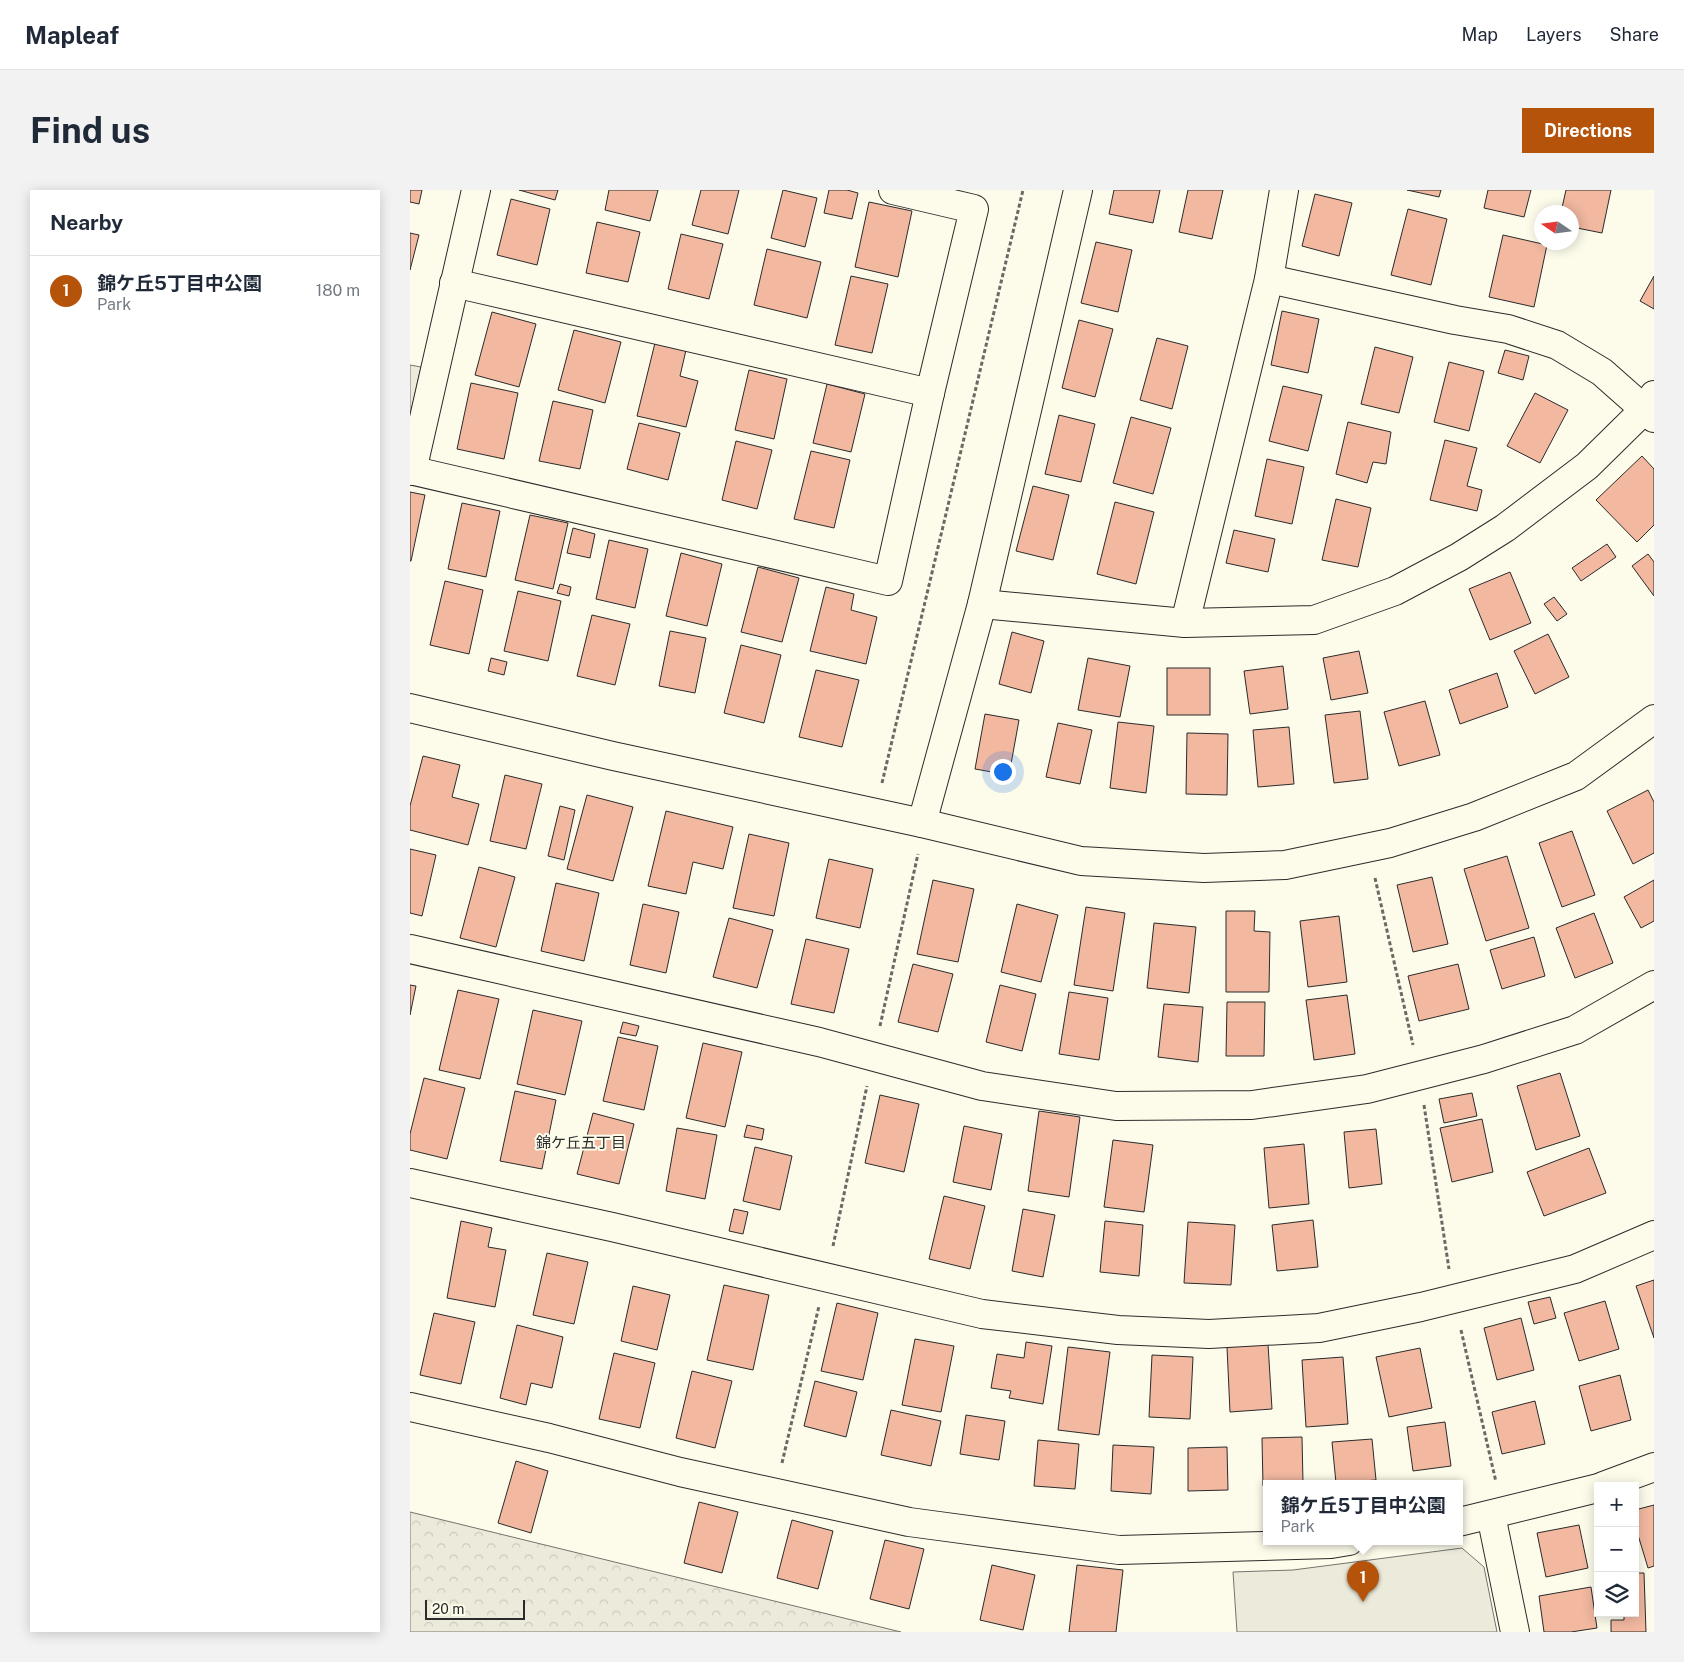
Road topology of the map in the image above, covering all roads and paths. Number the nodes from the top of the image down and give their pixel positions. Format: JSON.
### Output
{"nodes":[{"id":1,"x":476,"y":190,"type":"edge"},
{"id":2,"x":893,"y":190,"type":"edge"},
{"id":3,"x":1023,"y":190,"type":"edge"},
{"id":4,"x":1078,"y":190,"type":"edge"},
{"id":5,"x":1284,"y":190,"type":"edge"},
{"id":6,"x":1269,"y":279,"type":"junction"},
{"id":7,"x":454,"y":283,"type":"junction"},
{"id":8,"x":930,"y":392,"type":"junction"},
{"id":9,"x":1651,"y":408,"type":"edge"},
{"id":10,"x":411,"y":470,"type":"edge"},
{"id":11,"x":982,"y":604,"type":"junction"},
{"id":12,"x":1184,"y":623,"type":"junction"},
{"id":13,"x":410,"y":708,"type":"edge"},
{"id":14,"x":1654,"y":719,"type":"edge"},
{"id":15,"x":880,"y":791,"type":"dead end"},
{"id":16,"x":921,"y":835,"type":"junction"},
{"id":17,"x":410,"y":949,"type":"edge"},
{"id":18,"x":1654,"y":985,"type":"edge"},
{"id":19,"x":873,"y":1056,"type":"junction"},
{"id":20,"x":410,"y":1183,"type":"edge"},
{"id":21,"x":1654,"y":1235,"type":"edge"},
{"id":22,"x":826,"y":1278,"type":"junction"},
{"id":23,"x":1454,"y":1299,"type":"junction"},
{"id":24,"x":410,"y":1407,"type":"edge"},
{"id":25,"x":1654,"y":1467,"type":"edge"},
{"id":26,"x":1614,"y":1482,"type":"edge"},
{"id":27,"x":1594,"y":1489,"type":"edge"},
{"id":28,"x":775,"y":1493,"type":"junction"},
{"id":29,"x":1497,"y":1513,"type":"junction"},
{"id":30,"x":1463,"y":1521,"type":"edge"},
{"id":31,"x":1296,"y":1545,"type":"edge"},
{"id":32,"x":1515,"y":1632,"type":"edge"}],
"edges":[{"from":1,"to":7,"type":"street"},
{"from":2,"to":8,"type":"street"},
{"from":3,"to":15,"type":"path"},
{"from":4,"to":11,"type":"street"},
{"from":5,"to":6,"type":"street"},
{"from":6,"to":9,"type":"street"},
{"from":6,"to":12,"type":"street"},
{"from":7,"to":8,"type":"street"},
{"from":7,"to":10,"type":"street"},
{"from":8,"to":10,"type":"street"},
{"from":9,"to":12,"type":"street"},
{"from":11,"to":12,"type":"street"},
{"from":11,"to":16,"type":"street"},
{"from":13,"to":16,"type":"street"},
{"from":14,"to":16,"type":"street"},
{"from":16,"to":19,"type":"path"},
{"from":17,"to":19,"type":"street"},
{"from":18,"to":19,"type":"street"},
{"from":19,"to":22,"type":"path"},
{"from":20,"to":22,"type":"street"},
{"from":21,"to":23,"type":"street"},
{"from":22,"to":23,"type":"street"},
{"from":22,"to":28,"type":"path"},
{"from":23,"to":29,"type":"path"},
{"from":24,"to":28,"type":"street"},
{"from":25,"to":26,"type":"street"},
{"from":27,"to":29,"type":"street"},
{"from":28,"to":31,"type":"street"},
{"from":29,"to":30,"type":"street"},
{"from":29,"to":32,"type":"street"}]}
